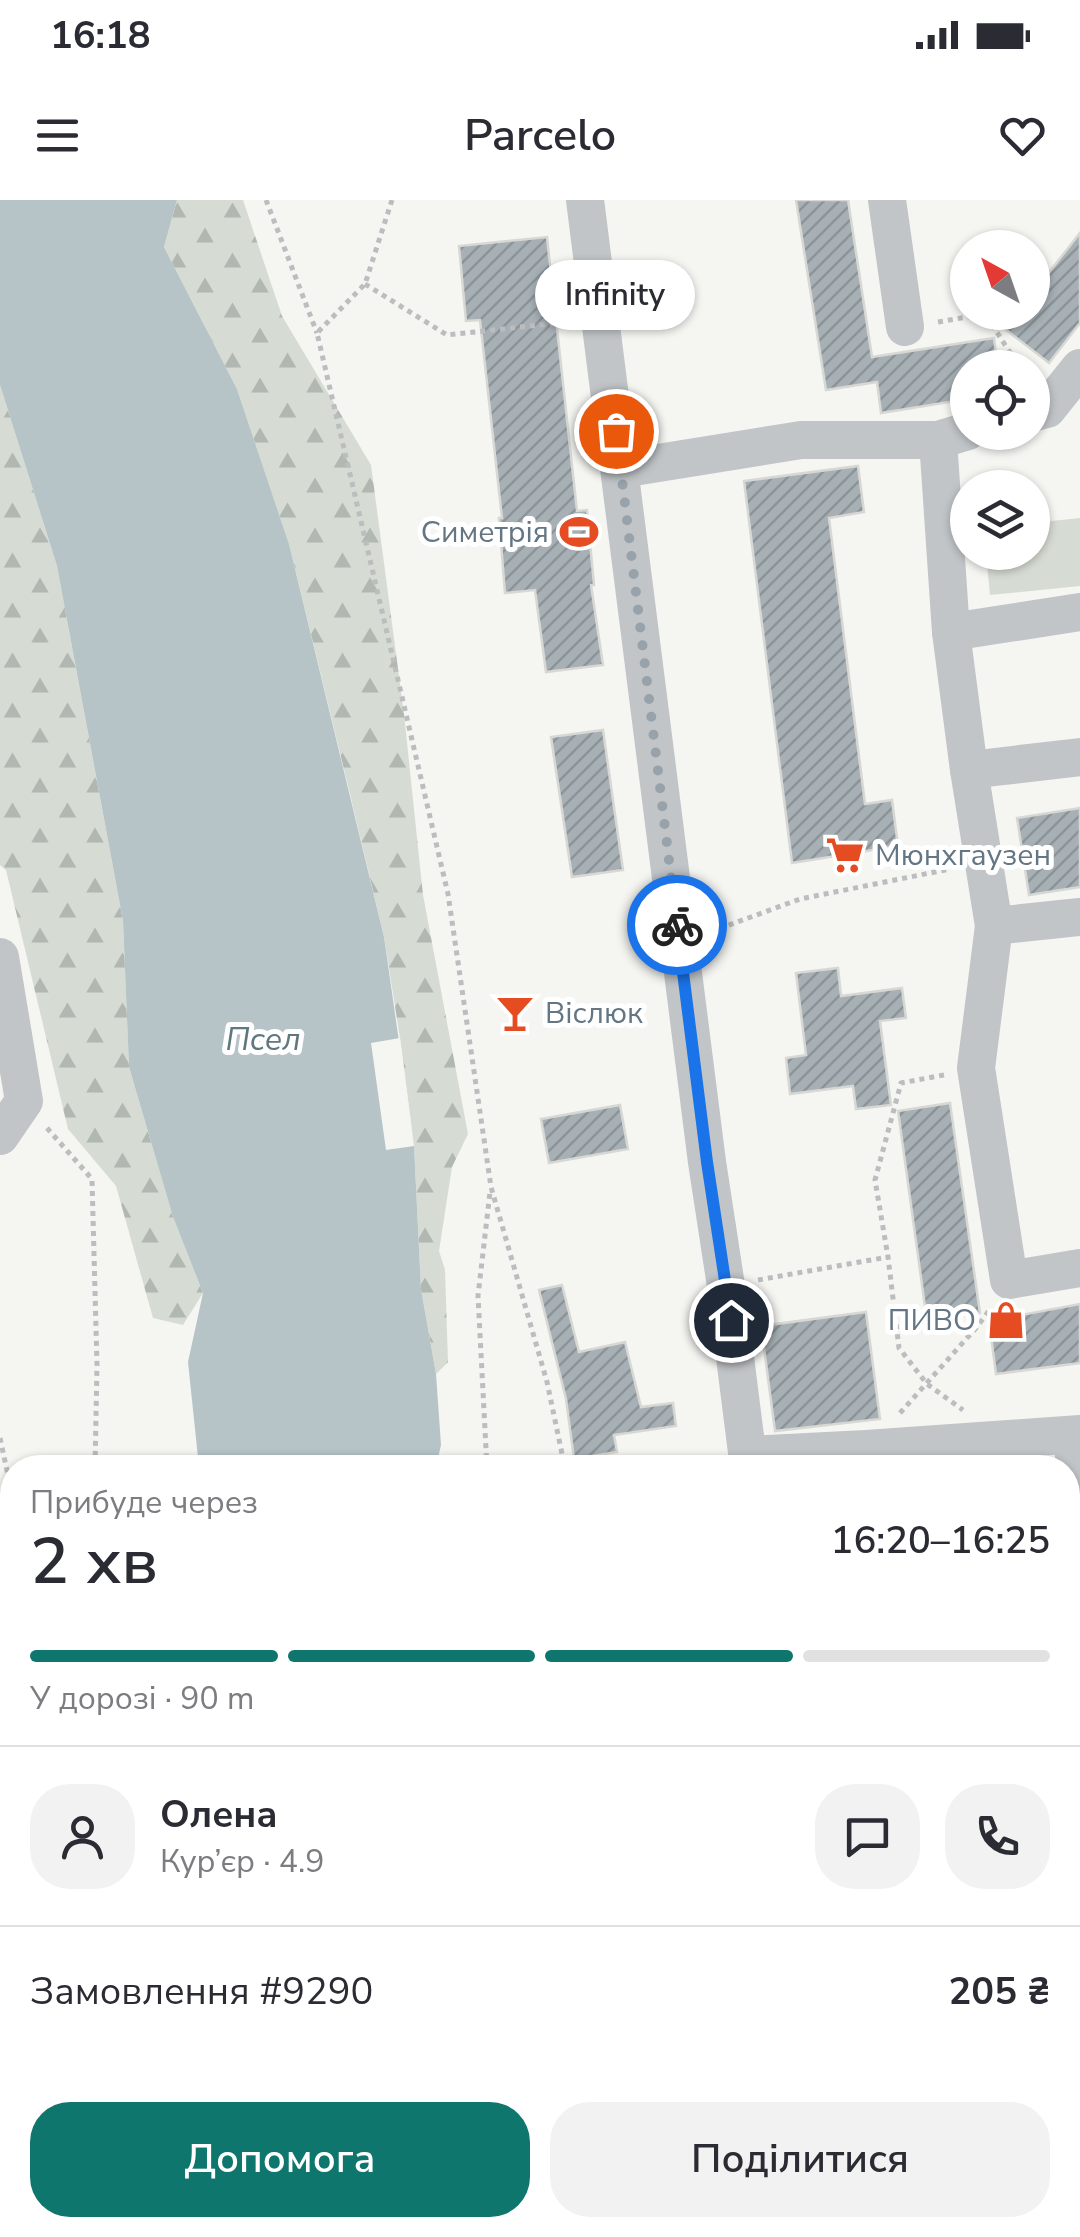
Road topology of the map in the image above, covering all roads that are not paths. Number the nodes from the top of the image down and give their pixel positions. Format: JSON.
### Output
{"nodes":[{"id":1,"x":585,"y":200,"type":"edge"},
{"id":2,"x":886,"y":200,"type":"edge"},
{"id":3,"x":905,"y":327,"type":"road end"},
{"id":4,"x":1080,"y":368,"type":"edge"},
{"id":5,"x":1050,"y":405,"type":"edge"},
{"id":6,"x":950,"y":435,"type":"edge"},
{"id":7,"x":953,"y":450,"type":"edge"},
{"id":8,"x":621,"y":469,"type":"junction"},
{"id":9,"x":1080,"y":612,"type":"edge"},
{"id":10,"x":951,"y":632,"type":"junction"},
{"id":11,"x":1080,"y":757,"type":"edge"},
{"id":12,"x":968,"y":770,"type":"junction"},
{"id":13,"x":1080,"y":917,"type":"edge"},
{"id":14,"x":994,"y":926,"type":"junction"},
{"id":15,"x":0,"y":957,"type":"edge"},
{"id":16,"x":0,"y":1136,"type":"edge"},
{"id":17,"x":1080,"y":1268,"type":"edge"},
{"id":18,"x":1076,"y":1434,"type":"edge"},
{"id":19,"x":747,"y":1455,"type":"edge"},
{"id":20,"x":859,"y":1455,"type":"edge"}],
"edges":[{"from":1,"to":8,"type":"street"},
{"from":2,"to":3,"type":"street"},
{"from":4,"to":5,"type":"street"},
{"from":6,"to":8,"type":"street"},
{"from":7,"to":10,"type":"street"},
{"from":8,"to":19,"type":"street"},
{"from":9,"to":10,"type":"street"},
{"from":10,"to":12,"type":"street"},
{"from":11,"to":12,"type":"street"},
{"from":12,"to":14,"type":"street"},
{"from":13,"to":14,"type":"street"},
{"from":14,"to":17,"type":"street"},
{"from":15,"to":16,"type":"street"},
{"from":18,"to":20,"type":"street"}]}
